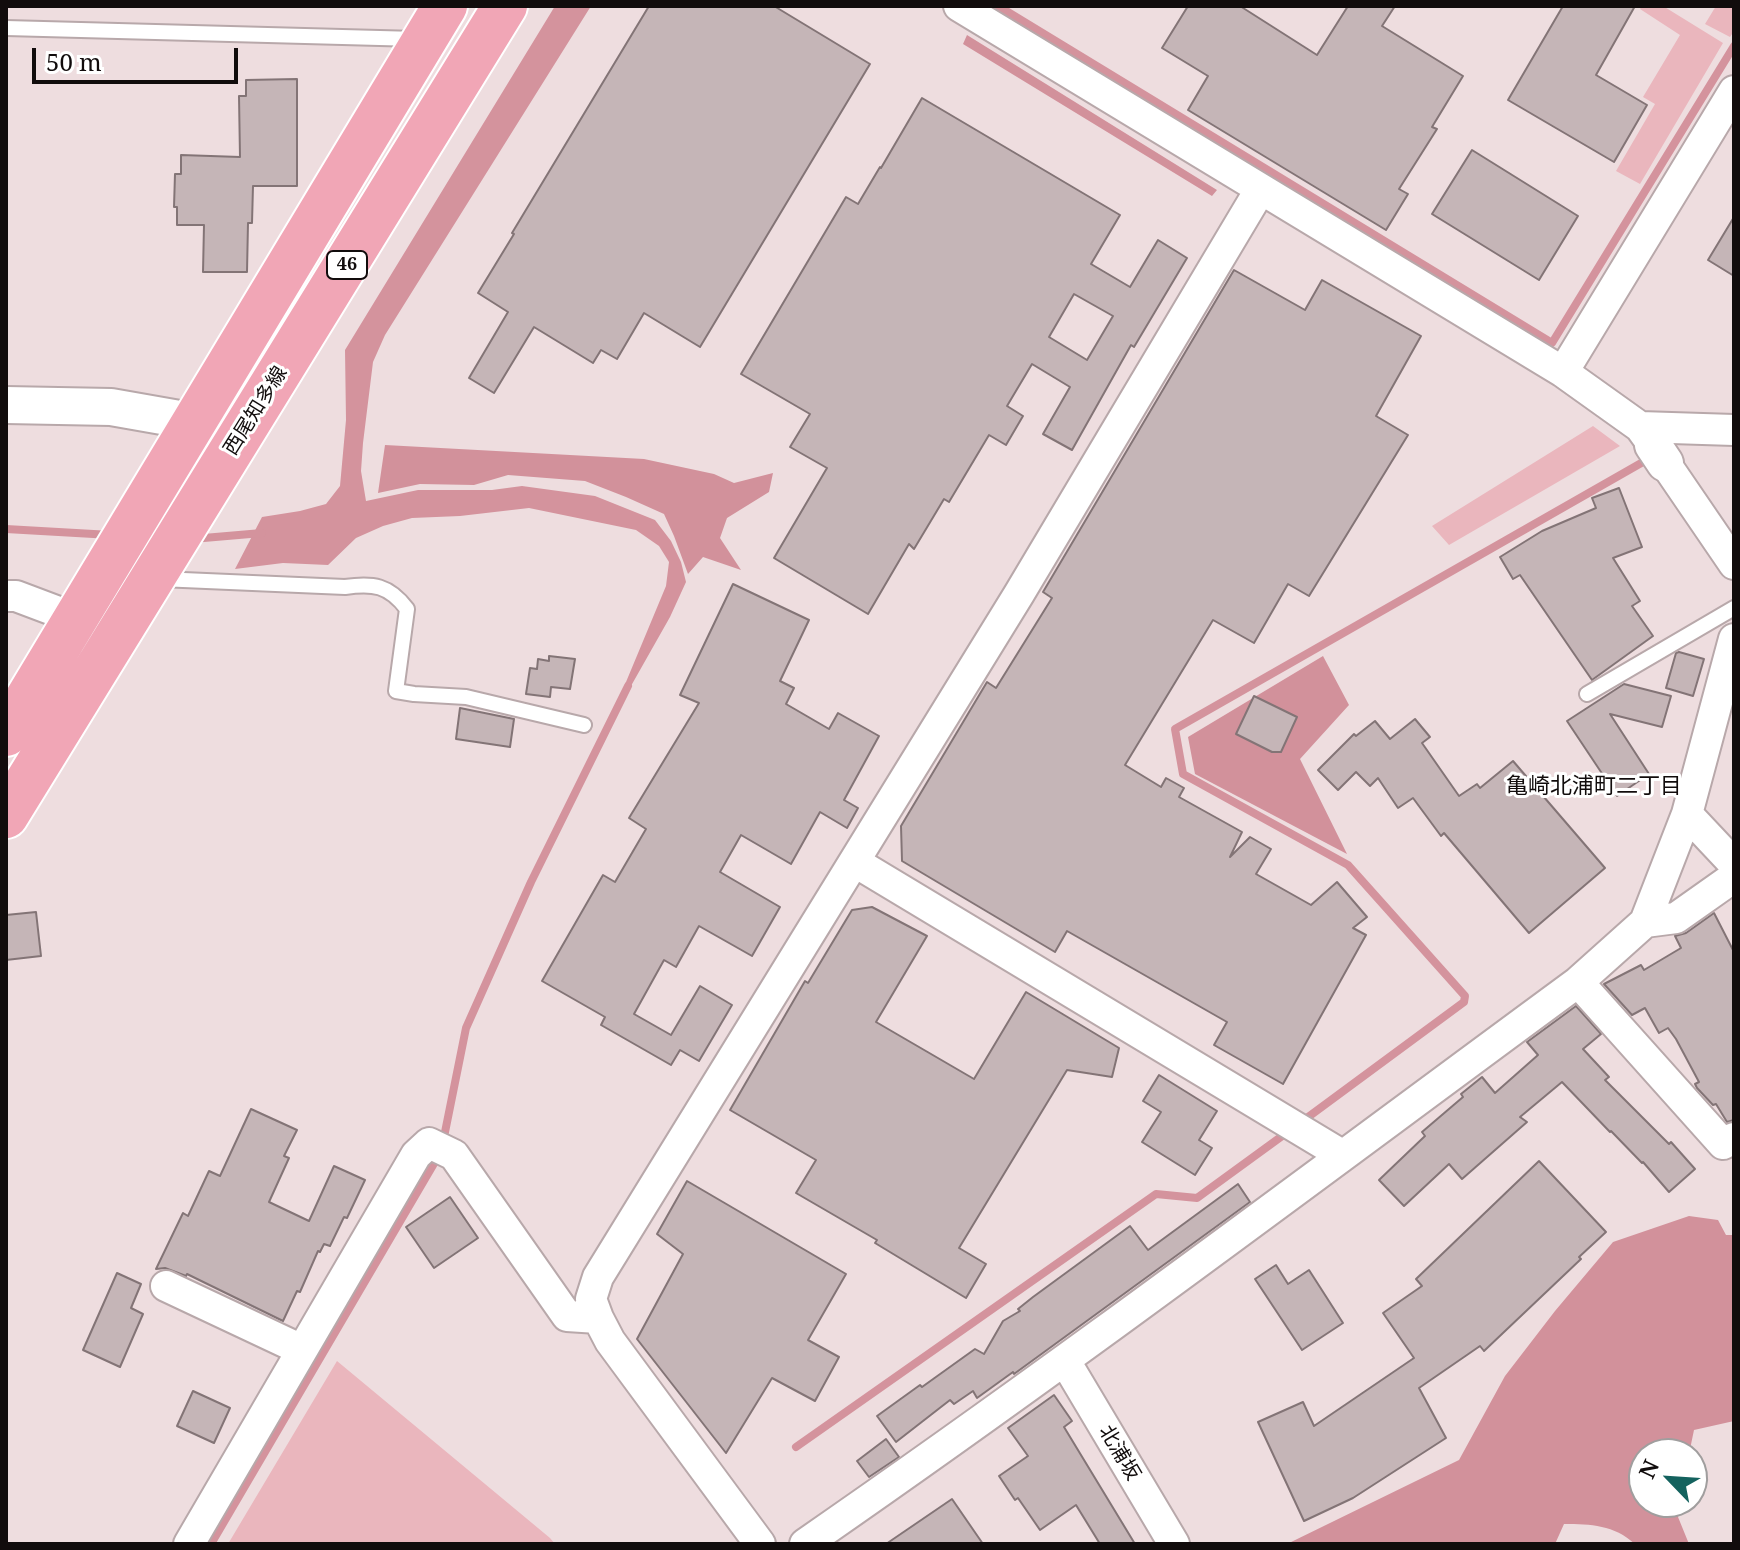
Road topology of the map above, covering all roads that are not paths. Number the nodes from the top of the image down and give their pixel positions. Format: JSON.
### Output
{"nodes":[{"id":1,"x":505,"y":6,"type":"edge"},
{"id":2,"x":959,"y":6,"type":"edge"},
{"id":3,"x":435,"y":23,"type":"edge"},
{"id":4,"x":6,"y":28,"type":"edge"},
{"id":5,"x":1734,"y":91,"type":"edge"},
{"id":6,"x":1260,"y":190,"type":"junction"},
{"id":7,"x":1563,"y":372,"type":"junction"},
{"id":8,"x":6,"y":405,"type":"edge"},
{"id":9,"x":194,"y":421,"type":"junction"},
{"id":10,"x":1734,"y":430,"type":"edge"},
{"id":11,"x":245,"y":431,"type":"junction"},
{"id":12,"x":1652,"y":445,"type":"junction"},
{"id":13,"x":167,"y":553,"type":"junction"},
{"id":14,"x":1734,"y":564,"type":"edge"},
{"id":15,"x":6,"y":596,"type":"edge"},
{"id":16,"x":1734,"y":608,"type":"edge"},
{"id":17,"x":77,"y":619,"type":"junction"},
{"id":18,"x":1734,"y":639,"type":"edge"},
{"id":19,"x":1587,"y":694,"type":"dead end"},
{"id":20,"x":584,"y":725,"type":"dead end"},
{"id":21,"x":6,"y":734,"type":"edge"},
{"id":22,"x":1687,"y":814,"type":"junction"},
{"id":23,"x":6,"y":816,"type":"edge"},
{"id":24,"x":855,"y":862,"type":"junction"},
{"id":25,"x":1734,"y":864,"type":"edge"},
{"id":26,"x":1734,"y":877,"type":"edge"},
{"id":27,"x":1645,"y":922,"type":"junction"},
{"id":28,"x":1578,"y":982,"type":"junction"},
{"id":29,"x":1734,"y":1138,"type":"edge"},
{"id":30,"x":1342,"y":1155,"type":"junction"},
{"id":31,"x":166,"y":1286,"type":"dead end"},
{"id":32,"x":598,"y":1318,"type":"junction"},
{"id":33,"x":302,"y":1350,"type":"junction"},
{"id":34,"x":1065,"y":1361,"type":"junction"},
{"id":35,"x":189,"y":1544,"type":"edge"},
{"id":36,"x":760,"y":1544,"type":"edge"},
{"id":37,"x":805,"y":1544,"type":"edge"},
{"id":38,"x":1174,"y":1544,"type":"edge"}],
"edges":[{"from":1,"to":11,"type":"main road","name":"西尾知多線","number":"46"},
{"from":2,"to":6,"type":"street"},
{"from":3,"to":4,"type":"lane"},
{"from":3,"to":9,"type":"main road","number":"46"},
{"from":5,"to":7,"type":"street"},
{"from":6,"to":7,"type":"street"},
{"from":6,"to":24,"type":"street"},
{"from":7,"to":12,"type":"street"},
{"from":8,"to":9,"type":"street"},
{"from":9,"to":11,"type":"street"},
{"from":9,"to":17,"type":"main road","number":"46"},
{"from":10,"to":12,"type":"street"},
{"from":11,"to":13,"type":"main road","name":"西尾知多線","number":"46"},
{"from":12,"to":14,"type":"street"},
{"from":13,"to":20,"type":"lane"},
{"from":13,"to":23,"type":"main road","name":"西尾知多線","number":"46"},
{"from":15,"to":17,"type":"street"},
{"from":16,"to":19,"type":"lane"},
{"from":17,"to":21,"type":"main road","number":"46"},
{"from":18,"to":22,"type":"street"},
{"from":22,"to":25,"type":"street"},
{"from":22,"to":27,"type":"street"},
{"from":24,"to":30,"type":"street"},
{"from":24,"to":32,"type":"street"},
{"from":26,"to":27,"type":"street"},
{"from":27,"to":28,"type":"street"},
{"from":28,"to":29,"type":"street"},
{"from":28,"to":30,"type":"street"},
{"from":30,"to":34,"type":"street"},
{"from":31,"to":33,"type":"street"},
{"from":32,"to":33,"type":"street"},
{"from":32,"to":36,"type":"street"},
{"from":33,"to":35,"type":"street"},
{"from":34,"to":37,"type":"street"},
{"from":34,"to":38,"type":"street","name":"北浦坂"}]}
